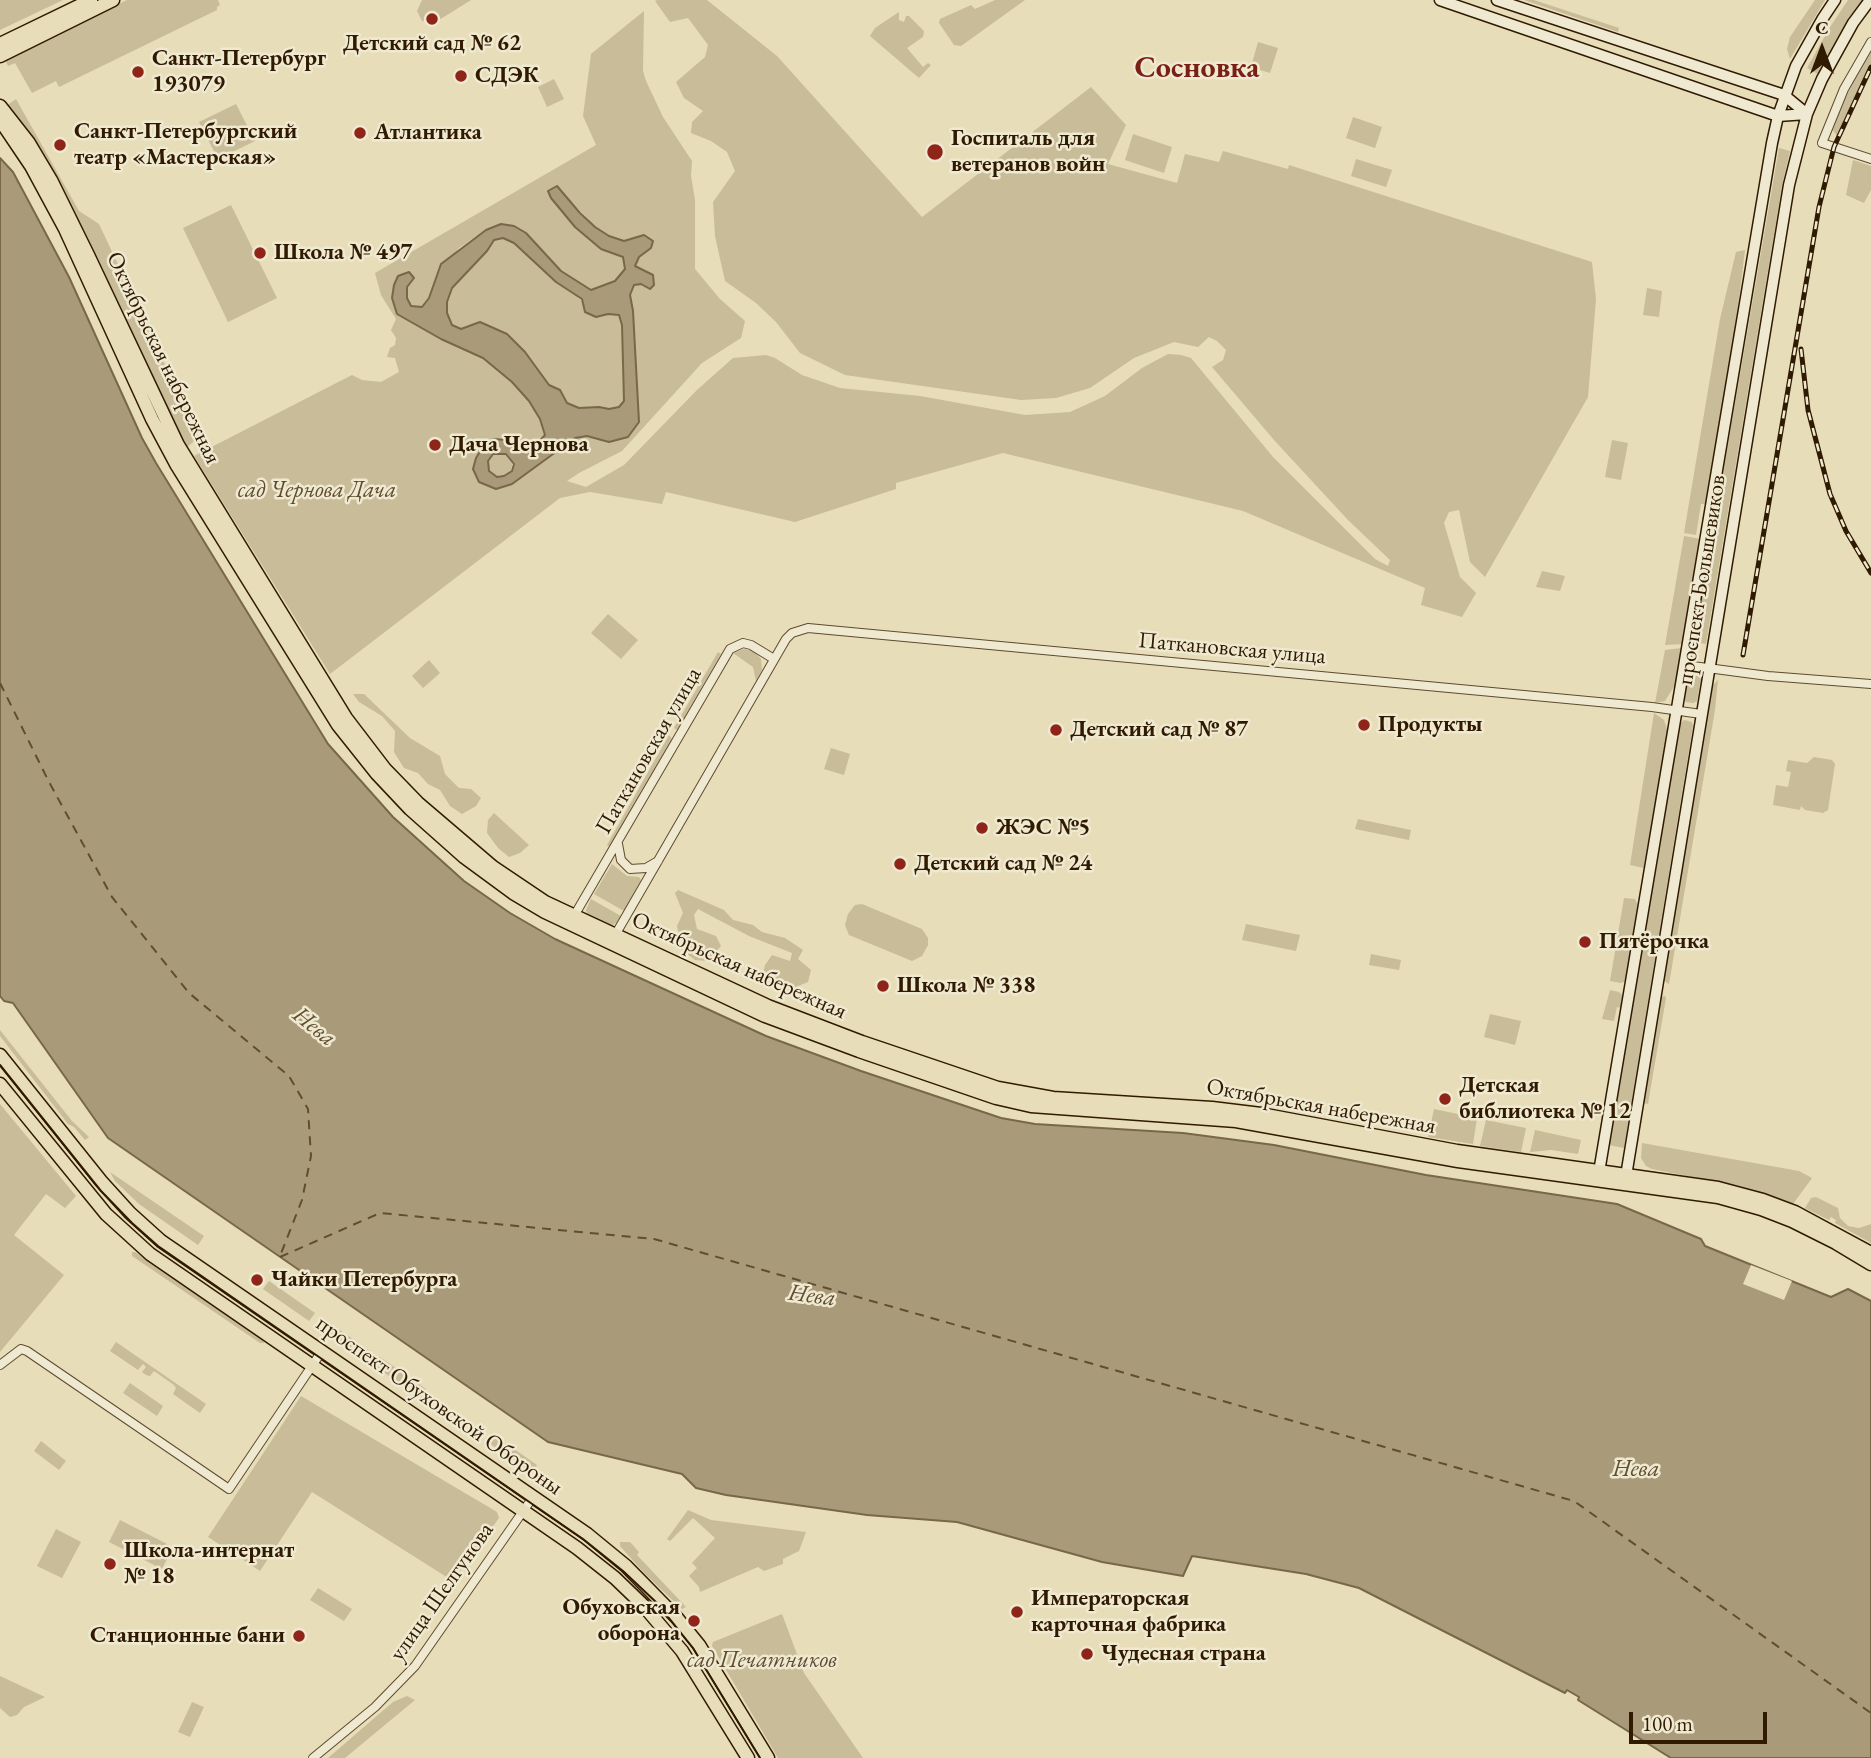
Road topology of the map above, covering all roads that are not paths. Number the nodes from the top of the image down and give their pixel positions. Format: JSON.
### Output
{"nodes":[{"id":1,"x":91,"y":0,"type":"edge"},
{"id":2,"x":113,"y":0,"type":"edge"},
{"id":3,"x":1440,"y":0,"type":"edge"},
{"id":4,"x":1497,"y":0,"type":"edge"},
{"id":5,"x":1835,"y":0,"type":"edge"},
{"id":6,"x":1870,"y":0,"type":"edge"},
{"id":7,"x":1871,"y":42,"type":"edge"},
{"id":8,"x":0,"y":44,"type":"edge"},
{"id":9,"x":0,"y":56,"type":"edge"},
{"id":10,"x":1784,"y":95,"type":"junction"},
{"id":11,"x":0,"y":106,"type":"edge"},
{"id":12,"x":1807,"y":114,"type":"junction"},
{"id":13,"x":1777,"y":116,"type":"junction"},
{"id":14,"x":0,"y":120,"type":"edge"},
{"id":15,"x":1871,"y":159,"type":"edge"},
{"id":16,"x":774,"y":659,"type":"junction"},
{"id":17,"x":1685,"y":665,"type":"junction"},
{"id":18,"x":1708,"y":669,"type":"junction"},
{"id":19,"x":1871,"y":684,"type":"edge"},
{"id":20,"x":1677,"y":710,"type":"junction"},
{"id":21,"x":1701,"y":714,"type":"junction"},
{"id":22,"x":618,"y":843,"type":"junction"},
{"id":23,"x":658,"y":861,"type":"junction"},
{"id":24,"x":574,"y":916,"type":"junction"},
{"id":25,"x":613,"y":939,"type":"junction"},
{"id":26,"x":0,"y":1055,"type":"edge"},
{"id":27,"x":0,"y":1084,"type":"edge"},
{"id":28,"x":1598,"y":1176,"type":"junction"},
{"id":29,"x":1625,"y":1180,"type":"junction"},
{"id":30,"x":1871,"y":1253,"type":"edge"},
{"id":31,"x":1871,"y":1264,"type":"edge"},
{"id":32,"x":322,"y":1351,"type":"junction"},
{"id":33,"x":0,"y":1365,"type":"edge"},
{"id":34,"x":312,"y":1366,"type":"junction"},
{"id":35,"x":533,"y":1497,"type":"junction"},
{"id":36,"x":523,"y":1511,"type":"junction"},
{"id":37,"x":313,"y":1758,"type":"edge"},
{"id":38,"x":748,"y":1758,"type":"edge"},
{"id":39,"x":768,"y":1758,"type":"edge"}],
"edges":[{"from":1,"to":8,"type":"main road"},
{"from":2,"to":9,"type":"main road"},
{"from":3,"to":13,"type":"main road"},
{"from":4,"to":10,"type":"main road"},
{"from":5,"to":10,"type":"main road","name":"проспект Большевиков"},
{"from":6,"to":12,"type":"main road","name":"проспект Большевиков"},
{"from":7,"to":15,"type":"street"},
{"from":10,"to":12,"type":"main road"},
{"from":10,"to":13,"type":"main road","name":"проспект Большевиков"},
{"from":11,"to":24,"type":"main road","name":"Октябрьская набережная"},
{"from":12,"to":13,"type":"main road"},
{"from":12,"to":18,"type":"main road","name":"проспект Большевиков"},
{"from":13,"to":17,"type":"main road","name":"проспект Большевиков"},
{"from":14,"to":25,"type":"main road","name":"Октябрьская набережная"},
{"from":16,"to":20,"type":"street","name":"Паткановская улица"},
{"from":16,"to":22,"type":"street","name":"Паткановская улица"},
{"from":16,"to":23,"type":"street","name":"Паткановская улица"},
{"from":17,"to":18,"type":"street"},
{"from":17,"to":20,"type":"main road","name":"проспект Большевиков"},
{"from":18,"to":19,"type":"street"},
{"from":18,"to":21,"type":"main road","name":"проспект Большевиков"},
{"from":20,"to":21,"type":"street","name":"Паткановская улица"},
{"from":20,"to":28,"type":"main road","name":"проспект Большевиков"},
{"from":21,"to":29,"type":"main road","name":"проспект Большевиков"},
{"from":22,"to":23,"type":"street"},
{"from":22,"to":24,"type":"street","name":"Паткановская улица"},
{"from":23,"to":25,"type":"street","name":"Паткановская улица"},
{"from":24,"to":25,"type":"main road","name":"Октябрьская набережная"},
{"from":25,"to":28,"type":"main road","name":"Октябрьская набережная"},
{"from":26,"to":32,"type":"main road","name":"проспект Обуховской Обороны"},
{"from":27,"to":34,"type":"main road","name":"проспект Обуховской Обороны"},
{"from":28,"to":29,"type":"main road","name":"Октябрьская набережная"},
{"from":29,"to":30,"type":"main road","name":"Октябрьская набережная"},
{"from":29,"to":31,"type":"main road","name":"Октябрьская набережная"},
{"from":32,"to":34,"type":"street"},
{"from":32,"to":35,"type":"main road","name":"проспект Обуховской Обороны"},
{"from":33,"to":34,"type":"street"},
{"from":34,"to":36,"type":"main road","name":"проспект Обуховской Обороны"},
{"from":35,"to":36,"type":"street","name":"улица Шелгунова"},
{"from":35,"to":39,"type":"main road","name":"проспект Обуховской Обороны"},
{"from":36,"to":37,"type":"street","name":"улица Шелгунова"},
{"from":36,"to":38,"type":"main road","name":"проспект Обуховской Обороны"}]}
